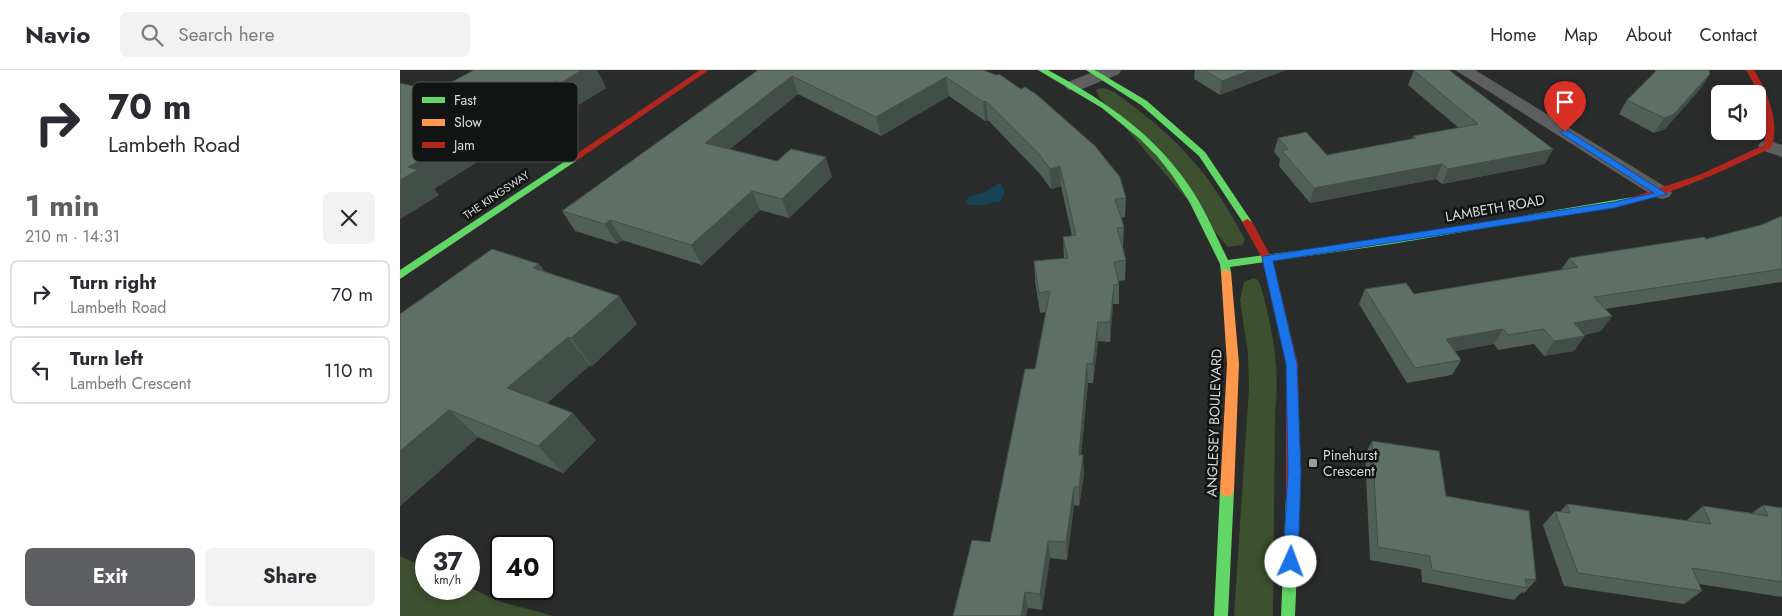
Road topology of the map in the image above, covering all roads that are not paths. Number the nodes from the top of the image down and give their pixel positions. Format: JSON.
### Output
{"nodes":[{"id":1,"x":705,"y":70,"type":"edge"},
{"id":2,"x":1042,"y":70,"type":"edge"},
{"id":3,"x":1463,"y":70,"type":"edge"},
{"id":4,"x":1750,"y":70,"type":"edge"},
{"id":5,"x":1102,"y":72,"type":"edge"},
{"id":6,"x":1074,"y":86,"type":"junction"},
{"id":7,"x":1775,"y":149,"type":"edge"},
{"id":8,"x":578,"y":155,"type":"edge"},
{"id":9,"x":568,"y":162,"type":"edge"},
{"id":10,"x":1662,"y":194,"type":"junction"},
{"id":11,"x":1267,"y":258,"type":"junction"},
{"id":12,"x":1225,"y":264,"type":"junction"},
{"id":13,"x":400,"y":275,"type":"edge"},
{"id":14,"x":1221,"y":616,"type":"edge"},
{"id":15,"x":1288,"y":616,"type":"edge"}],
"edges":[{"from":1,"to":8,"type":"street","name":"THE KINGSWAY"},
{"from":2,"to":6,"type":"street","name":"ANGLESEY BOULEVARD"},
{"from":3,"to":10,"type":"street"},
{"from":4,"to":7,"type":"street","name":"LAMBETH ROAD"},
{"from":5,"to":6,"type":"street"},
{"from":5,"to":11,"type":"street"},
{"from":6,"to":12,"type":"street","name":"ANGLESEY BOULEVARD"},
{"from":7,"to":10,"type":"street","name":"LAMBETH ROAD"},
{"from":9,"to":13,"type":"street","name":"THE KINGSWAY"},
{"from":10,"to":11,"type":"street","name":"LAMBETH ROAD"},
{"from":11,"to":12,"type":"street","name":"LAMBETH ROAD"},
{"from":11,"to":15,"type":"street"},
{"from":12,"to":14,"type":"street","name":"ANGLESEY BOULEVARD"}]}
